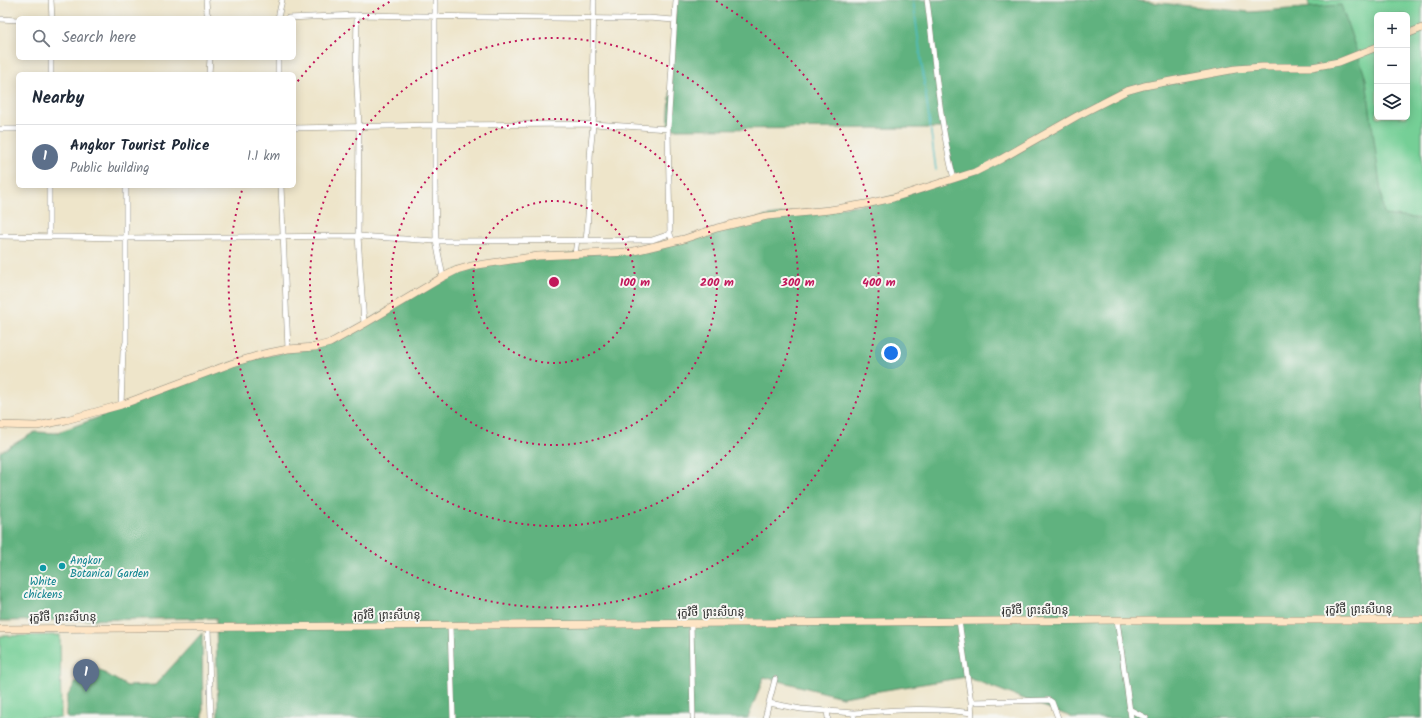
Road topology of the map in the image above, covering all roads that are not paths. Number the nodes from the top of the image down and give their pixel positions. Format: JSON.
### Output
{"nodes":[{"id":1,"x":52,"y":0,"type":"edge"},
{"id":2,"x":206,"y":0,"type":"edge"},
{"id":3,"x":282,"y":0,"type":"edge"},
{"id":4,"x":436,"y":0,"type":"edge"},
{"id":5,"x":594,"y":0,"type":"edge"},
{"id":6,"x":676,"y":0,"type":"edge"},
{"id":7,"x":927,"y":0,"type":"edge"},
{"id":8,"x":357,"y":15,"type":"junction"},
{"id":9,"x":52,"y":16,"type":"edge"},
{"id":10,"x":209,"y":16,"type":"edge"},
{"id":11,"x":278,"y":16,"type":"edge"},
{"id":12,"x":435,"y":17,"type":"junction"},
{"id":13,"x":296,"y":18,"type":"edge"},
{"id":14,"x":593,"y":18,"type":"junction"},
{"id":15,"x":0,"y":19,"type":"edge"},
{"id":16,"x":16,"y":20,"type":"edge"},
{"id":17,"x":674,"y":20,"type":"junction"},
{"id":18,"x":1422,"y":28,"type":"edge"},
{"id":19,"x":1410,"y":33,"type":"edge"},
{"id":20,"x":1374,"y":48,"type":"edge"},
{"id":21,"x":51,"y":60,"type":"edge"},
{"id":22,"x":210,"y":60,"type":"edge"},
{"id":23,"x":278,"y":60,"type":"edge"},
{"id":24,"x":51,"y":72,"type":"edge"},
{"id":25,"x":209,"y":72,"type":"edge"},
{"id":26,"x":278,"y":72,"type":"edge"},
{"id":27,"x":594,"y":124,"type":"junction"},
{"id":28,"x":436,"y":125,"type":"junction"},
{"id":29,"x":359,"y":126,"type":"junction"},
{"id":30,"x":296,"y":128,"type":"edge"},
{"id":31,"x":0,"y":129,"type":"edge"},
{"id":32,"x":16,"y":129,"type":"edge"},
{"id":33,"x":668,"y":129,"type":"junction"},
{"id":34,"x":954,"y":179,"type":"junction"},
{"id":35,"x":49,"y":188,"type":"edge"},
{"id":36,"x":126,"y":188,"type":"edge"},
{"id":37,"x":281,"y":188,"type":"edge"},
{"id":38,"x":670,"y":234,"type":"junction"},
{"id":39,"x":0,"y":236,"type":"edge"},
{"id":40,"x":358,"y":236,"type":"junction"},
{"id":41,"x":49,"y":237,"type":"junction"},
{"id":42,"x":282,"y":237,"type":"junction"},
{"id":43,"x":126,"y":238,"type":"junction"},
{"id":44,"x":576,"y":240,"type":"junction"},
{"id":45,"x":586,"y":240,"type":"junction"},
{"id":46,"x":436,"y":241,"type":"junction"},
{"id":47,"x":673,"y":242,"type":"junction"},
{"id":48,"x":575,"y":254,"type":"junction"},
{"id":49,"x":443,"y":277,"type":"junction"},
{"id":50,"x":364,"y":324,"type":"junction"},
{"id":51,"x":288,"y":349,"type":"junction"},
{"id":52,"x":121,"y":405,"type":"junction"},
{"id":53,"x":0,"y":425,"type":"edge"},
{"id":54,"x":1118,"y":620,"type":"junction"},
{"id":55,"x":1422,"y":620,"type":"edge"},
{"id":56,"x":959,"y":621,"type":"junction"},
{"id":57,"x":691,"y":623,"type":"junction"},
{"id":58,"x":450,"y":626,"type":"junction"},
{"id":59,"x":208,"y":628,"type":"junction"},
{"id":60,"x":0,"y":629,"type":"edge"},
{"id":61,"x":775,"y":679,"type":"dead end"},
{"id":62,"x":971,"y":702,"type":"junction"},
{"id":63,"x":769,"y":703,"type":"junction"},
{"id":64,"x":1129,"y":709,"type":"junction"},
{"id":65,"x":827,"y":710,"type":"junction"},
{"id":66,"x":854,"y":715,"type":"edge"},
{"id":67,"x":972,"y":716,"type":"edge"},
{"id":68,"x":211,"y":718,"type":"edge"},
{"id":69,"x":453,"y":718,"type":"edge"},
{"id":70,"x":693,"y":718,"type":"edge"},
{"id":71,"x":765,"y":718,"type":"edge"},
{"id":72,"x":828,"y":718,"type":"edge"},
{"id":73,"x":1058,"y":718,"type":"edge"},
{"id":74,"x":1130,"y":718,"type":"edge"},
{"id":75,"x":1146,"y":718,"type":"edge"}],
"edges":[{"from":1,"to":9,"type":"street"},
{"from":2,"to":10,"type":"street"},
{"from":3,"to":11,"type":"street"},
{"from":4,"to":12,"type":"street"},
{"from":5,"to":14,"type":"street"},
{"from":6,"to":17,"type":"street"},
{"from":7,"to":34,"type":"street"},
{"from":8,"to":12,"type":"street"},
{"from":8,"to":13,"type":"street"},
{"from":8,"to":29,"type":"street"},
{"from":12,"to":14,"type":"street"},
{"from":12,"to":28,"type":"street"},
{"from":14,"to":17,"type":"street"},
{"from":14,"to":27,"type":"street"},
{"from":15,"to":16,"type":"street"},
{"from":17,"to":33,"type":"street"},
{"from":18,"to":19,"type":"main road"},
{"from":20,"to":34,"type":"main road"},
{"from":21,"to":24,"type":"street"},
{"from":22,"to":25,"type":"street"},
{"from":23,"to":26,"type":"street"},
{"from":27,"to":28,"type":"street"},
{"from":27,"to":33,"type":"street"},
{"from":27,"to":45,"type":"street"},
{"from":28,"to":29,"type":"street"},
{"from":28,"to":46,"type":"street"},
{"from":29,"to":30,"type":"street"},
{"from":29,"to":40,"type":"street"},
{"from":31,"to":32,"type":"street"},
{"from":33,"to":38,"type":"street"},
{"from":34,"to":47,"type":"main road"},
{"from":35,"to":41,"type":"street"},
{"from":36,"to":43,"type":"street"},
{"from":37,"to":42,"type":"street"},
{"from":38,"to":45,"type":"street"},
{"from":38,"to":47,"type":"street"},
{"from":39,"to":41,"type":"street"},
{"from":40,"to":42,"type":"street"},
{"from":40,"to":46,"type":"street"},
{"from":40,"to":50,"type":"street"},
{"from":41,"to":43,"type":"street"},
{"from":42,"to":43,"type":"street"},
{"from":42,"to":51,"type":"street"},
{"from":43,"to":52,"type":"street"},
{"from":44,"to":45,"type":"street"},
{"from":44,"to":46,"type":"street"},
{"from":44,"to":48,"type":"street"},
{"from":46,"to":49,"type":"street"},
{"from":47,"to":48,"type":"main road"},
{"from":48,"to":49,"type":"main road"},
{"from":49,"to":50,"type":"main road"},
{"from":50,"to":51,"type":"main road"},
{"from":51,"to":52,"type":"main road"},
{"from":52,"to":53,"type":"main road"},
{"from":54,"to":55,"type":"main road","name":"រុក្ខវិថី ព្រះសីហនុ"},
{"from":54,"to":56,"type":"main road","name":"រុក្ខវិថី ព្រះសីហនុ"},
{"from":54,"to":64,"type":"street"},
{"from":56,"to":57,"type":"main road","name":"រុក្ខវិថី ព្រះសីហនុ"},
{"from":56,"to":62,"type":"street"},
{"from":57,"to":58,"type":"main road","name":"រុក្ខវិថី ព្រះសីហនុ"},
{"from":57,"to":70,"type":"street"},
{"from":58,"to":59,"type":"main road","name":"រុក្ខវិថី ព្រះសីហនុ"},
{"from":58,"to":69,"type":"street"},
{"from":59,"to":60,"type":"main road","name":"រុក្ខវិថី ព្រះសីហនុ"},
{"from":59,"to":68,"type":"street"},
{"from":61,"to":63,"type":"street"},
{"from":62,"to":67,"type":"street"},
{"from":62,"to":73,"type":"street"},
{"from":63,"to":65,"type":"street"},
{"from":63,"to":71,"type":"street"},
{"from":64,"to":74,"type":"street"},
{"from":64,"to":75,"type":"street"},
{"from":65,"to":66,"type":"street"},
{"from":65,"to":72,"type":"street"},
{"from":66,"to":67,"type":"street"}]}
